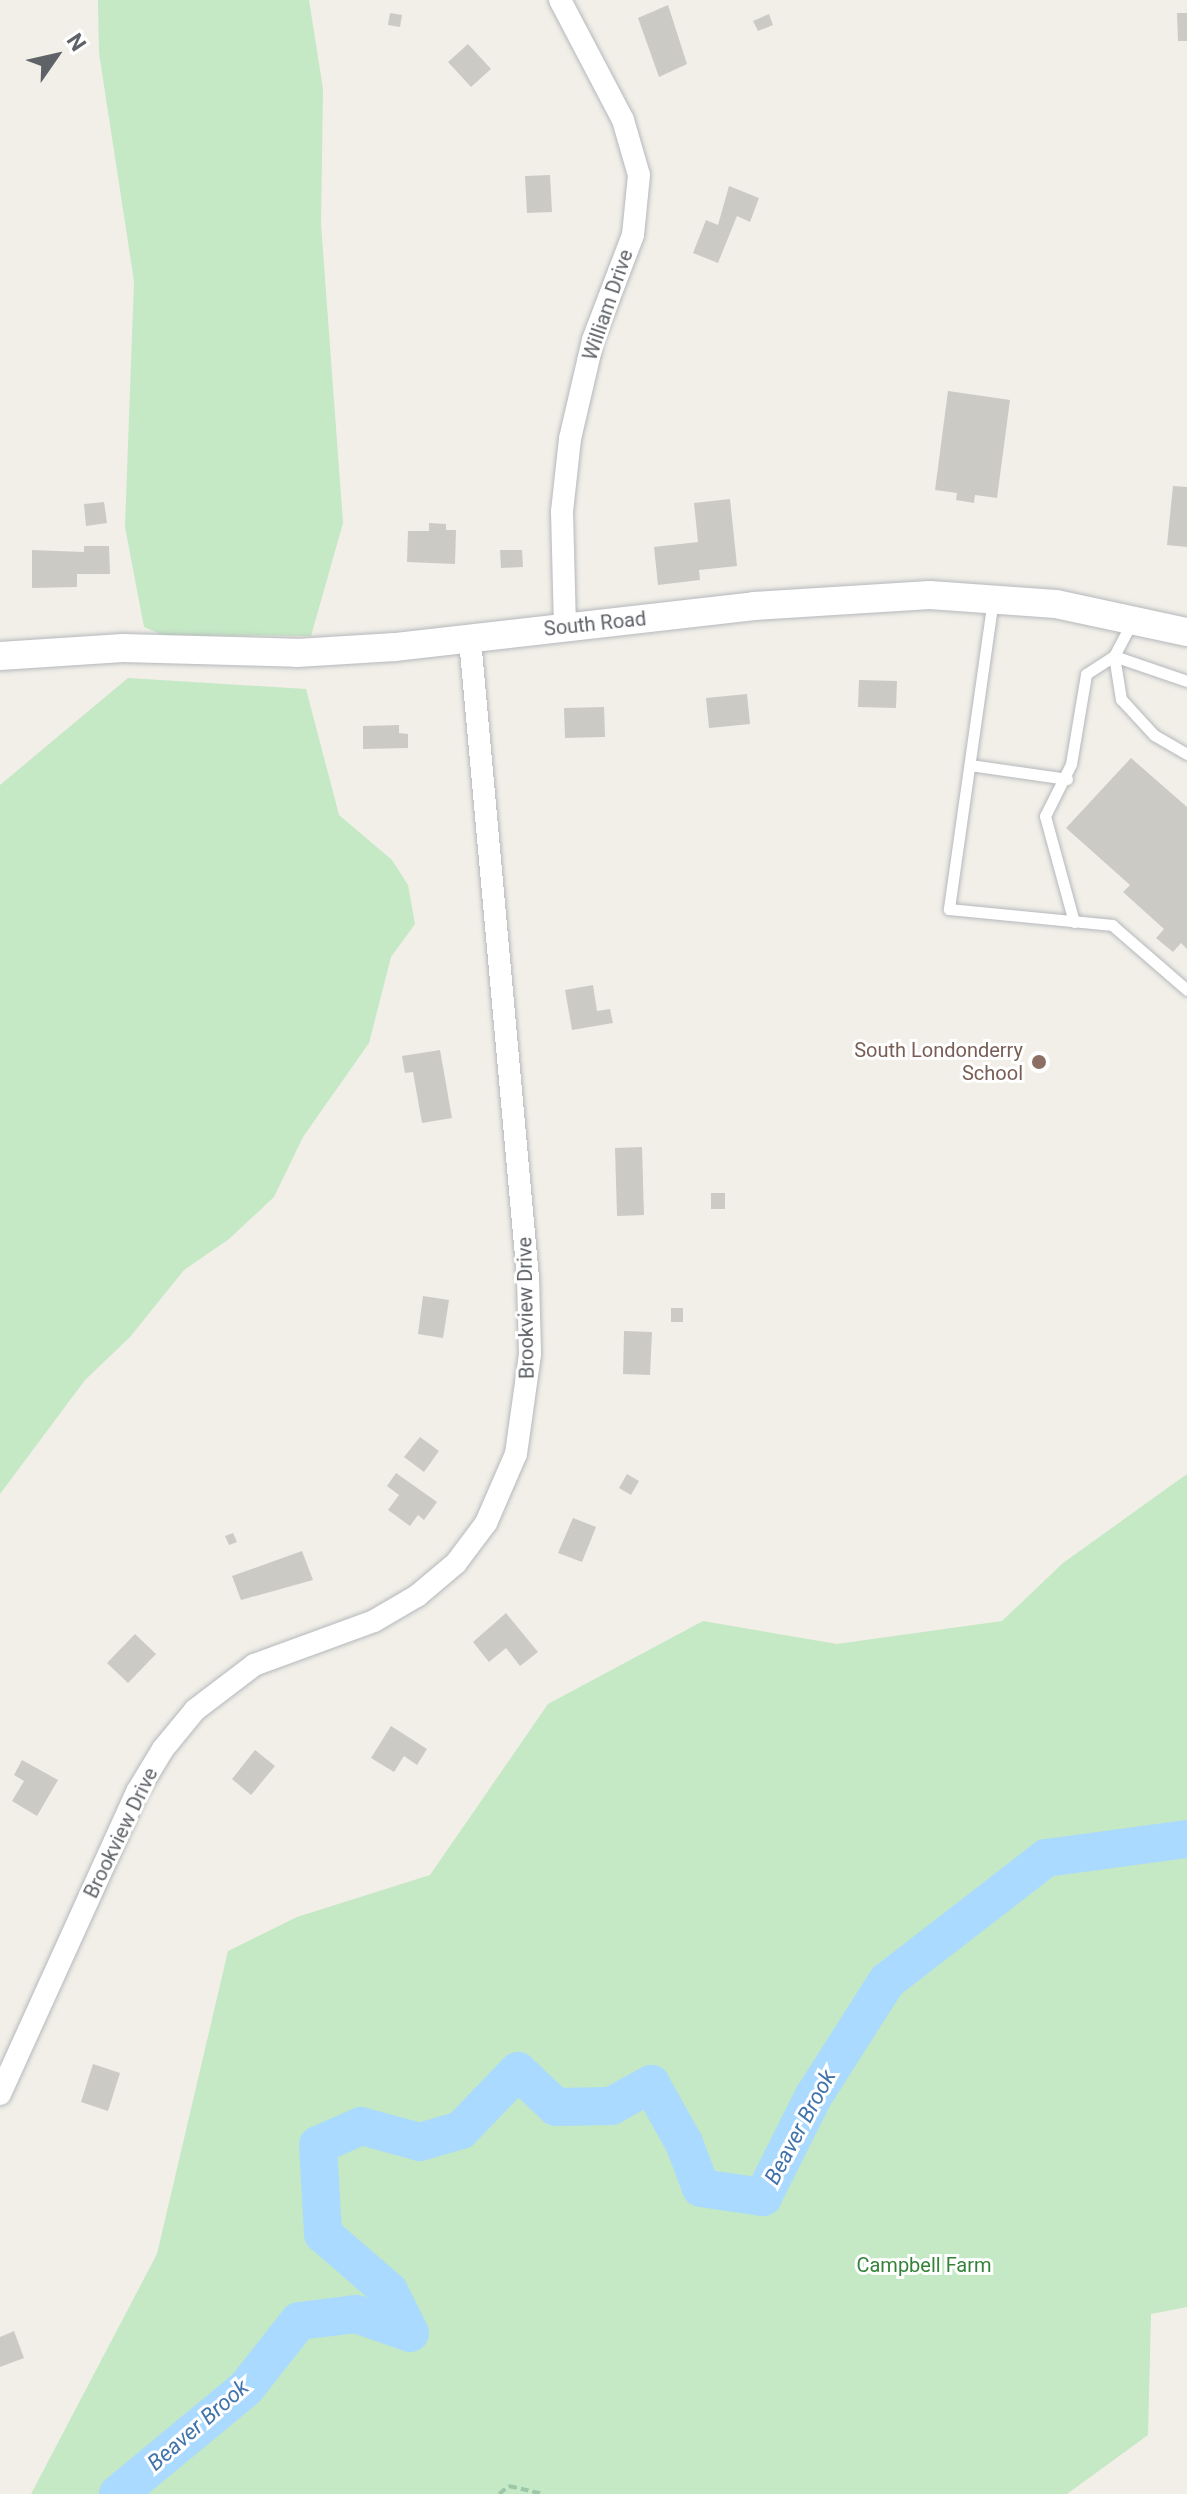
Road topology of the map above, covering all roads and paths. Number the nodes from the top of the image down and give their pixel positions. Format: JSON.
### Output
{"nodes":[{"id":1,"x":560,"y":0,"type":"edge"},
{"id":2,"x":993,"y":599,"type":"junction"},
{"id":3,"x":1133,"y":620,"type":"junction"},
{"id":4,"x":565,"y":627,"type":"junction"},
{"id":5,"x":1187,"y":632,"type":"edge"},
{"id":6,"x":470,"y":640,"type":"junction"},
{"id":7,"x":0,"y":656,"type":"edge"},
{"id":8,"x":1114,"y":656,"type":"junction"},
{"id":9,"x":1187,"y":681,"type":"edge"},
{"id":10,"x":1187,"y":754,"type":"edge"},
{"id":11,"x":970,"y":765,"type":"junction"},
{"id":12,"x":1067,"y":779,"type":"junction"},
{"id":13,"x":1074,"y":922,"type":"junction"},
{"id":14,"x":1187,"y":990,"type":"edge"},
{"id":15,"x":0,"y":2094,"type":"edge"},
{"id":16,"x":499,"y":2494,"type":"edge"},
{"id":17,"x":543,"y":2494,"type":"edge"}],
"edges":[{"from":1,"to":4,"type":"street","name":"William Drive"},
{"from":2,"to":3,"type":"street","name":"South Road"},
{"from":2,"to":4,"type":"street","name":"South Road"},
{"from":2,"to":11,"type":"lane"},
{"from":3,"to":5,"type":"street","name":"South Road"},
{"from":3,"to":8,"type":"lane"},
{"from":4,"to":6,"type":"street","name":"South Road"},
{"from":6,"to":7,"type":"street","name":"South Road"},
{"from":6,"to":15,"type":"street","name":"Brookview Drive"},
{"from":8,"to":9,"type":"lane"},
{"from":8,"to":10,"type":"lane"},
{"from":8,"to":12,"type":"lane"},
{"from":11,"to":12,"type":"lane"},
{"from":11,"to":13,"type":"lane"},
{"from":12,"to":13,"type":"lane"},
{"from":13,"to":14,"type":"lane"},
{"from":16,"to":17,"type":"path"}]}
